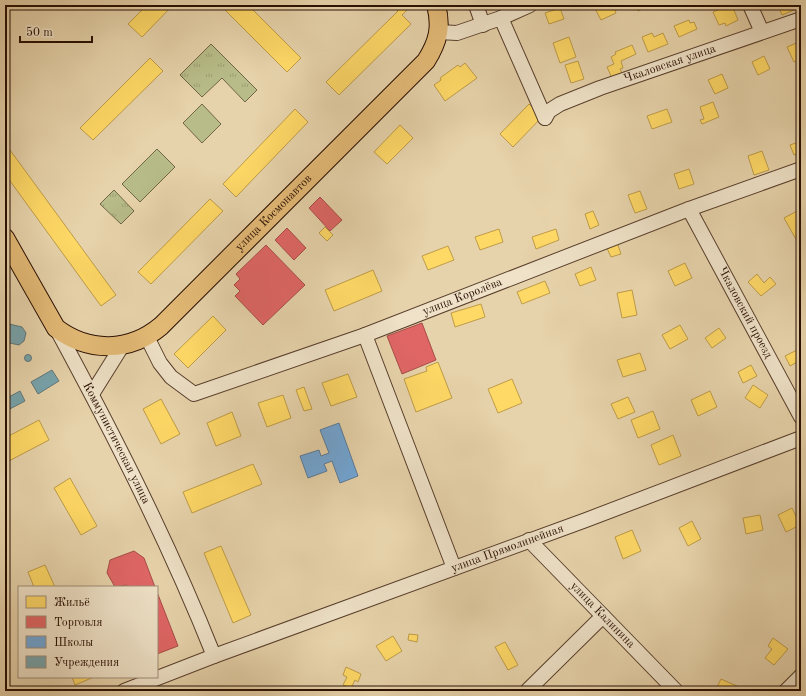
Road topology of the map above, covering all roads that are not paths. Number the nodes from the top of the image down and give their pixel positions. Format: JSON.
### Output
{"nodes":[{"id":1,"x":436,"y":5,"type":"edge"},
{"id":2,"x":476,"y":5,"type":"edge"},
{"id":3,"x":530,"y":5,"type":"edge"},
{"id":4,"x":750,"y":5,"type":"edge"},
{"id":5,"x":501,"y":18,"type":"junction"},
{"id":6,"x":801,"y":19,"type":"edge"},
{"id":7,"x":483,"y":25,"type":"junction"},
{"id":8,"x":439,"y":32,"type":"junction"},
{"id":9,"x":762,"y":32,"type":"junction"},
{"id":10,"x":801,"y":169,"type":"edge"},
{"id":11,"x":689,"y":209,"type":"junction"},
{"id":12,"x":5,"y":238,"type":"edge"},
{"id":13,"x":56,"y":328,"type":"junction"},
{"id":14,"x":365,"y":335,"type":"junction"},
{"id":15,"x":146,"y":336,"type":"junction"},
{"id":16,"x":122,"y":346,"type":"junction"},
{"id":17,"x":92,"y":394,"type":"junction"},
{"id":18,"x":801,"y":417,"type":"edge"},
{"id":19,"x":801,"y":438,"type":"edge"},
{"id":20,"x":529,"y":540,"type":"junction"},
{"id":21,"x":454,"y":568,"type":"junction"},
{"id":22,"x":603,"y":616,"type":"junction"},
{"id":23,"x":214,"y":656,"type":"junction"},
{"id":24,"x":801,"y":676,"type":"edge"},
{"id":25,"x":157,"y":678,"type":"edge"},
{"id":26,"x":158,"y":678,"type":"edge"},
{"id":27,"x":124,"y":691,"type":"edge"},
{"id":28,"x":527,"y":691,"type":"edge"},
{"id":29,"x":676,"y":691,"type":"edge"},
{"id":30,"x":786,"y":691,"type":"edge"}],
"edges":[{"from":1,"to":8,"type":"main road","name":"улица Космонавтов"},
{"from":2,"to":7,"type":"street"},
{"from":3,"to":5,"type":"street"},
{"from":4,"to":9,"type":"street"},
{"from":5,"to":7,"type":"street"},
{"from":5,"to":9,"type":"street","name":"Чкаловская улица"},
{"from":6,"to":9,"type":"street","name":"Чкаловская улица"},
{"from":7,"to":8,"type":"street"},
{"from":8,"to":15,"type":"main road","name":"улица Космонавтов"},
{"from":10,"to":11,"type":"street","name":"улица Королёва"},
{"from":11,"to":14,"type":"street","name":"улица Королёва"},
{"from":11,"to":18,"type":"street","name":"Чкаловский проезд"},
{"from":12,"to":13,"type":"main road","name":"Коммунистическая улица"},
{"from":13,"to":16,"type":"main road","name":"улица Космонавтов"},
{"from":13,"to":17,"type":"street","name":"Коммунистическая улица"},
{"from":14,"to":15,"type":"street","name":"улица Королёва"},
{"from":14,"to":21,"type":"street"},
{"from":15,"to":16,"type":"main road","name":"улица Космонавтов"},
{"from":16,"to":17,"type":"street"},
{"from":17,"to":23,"type":"street","name":"Коммунистическая улица"},
{"from":19,"to":20,"type":"street","name":"улица Прямолинейная"},
{"from":20,"to":21,"type":"street","name":"улица Прямолинейная"},
{"from":20,"to":22,"type":"street","name":"улица Калинина"},
{"from":21,"to":23,"type":"street","name":"улица Прямолинейная"},
{"from":22,"to":28,"type":"street"},
{"from":22,"to":29,"type":"street","name":"улица Калинина"},
{"from":23,"to":26,"type":"street","name":"улица Прямолинейная"},
{"from":24,"to":30,"type":"street"},
{"from":25,"to":27,"type":"street","name":"улица Прямолинейная"}]}
